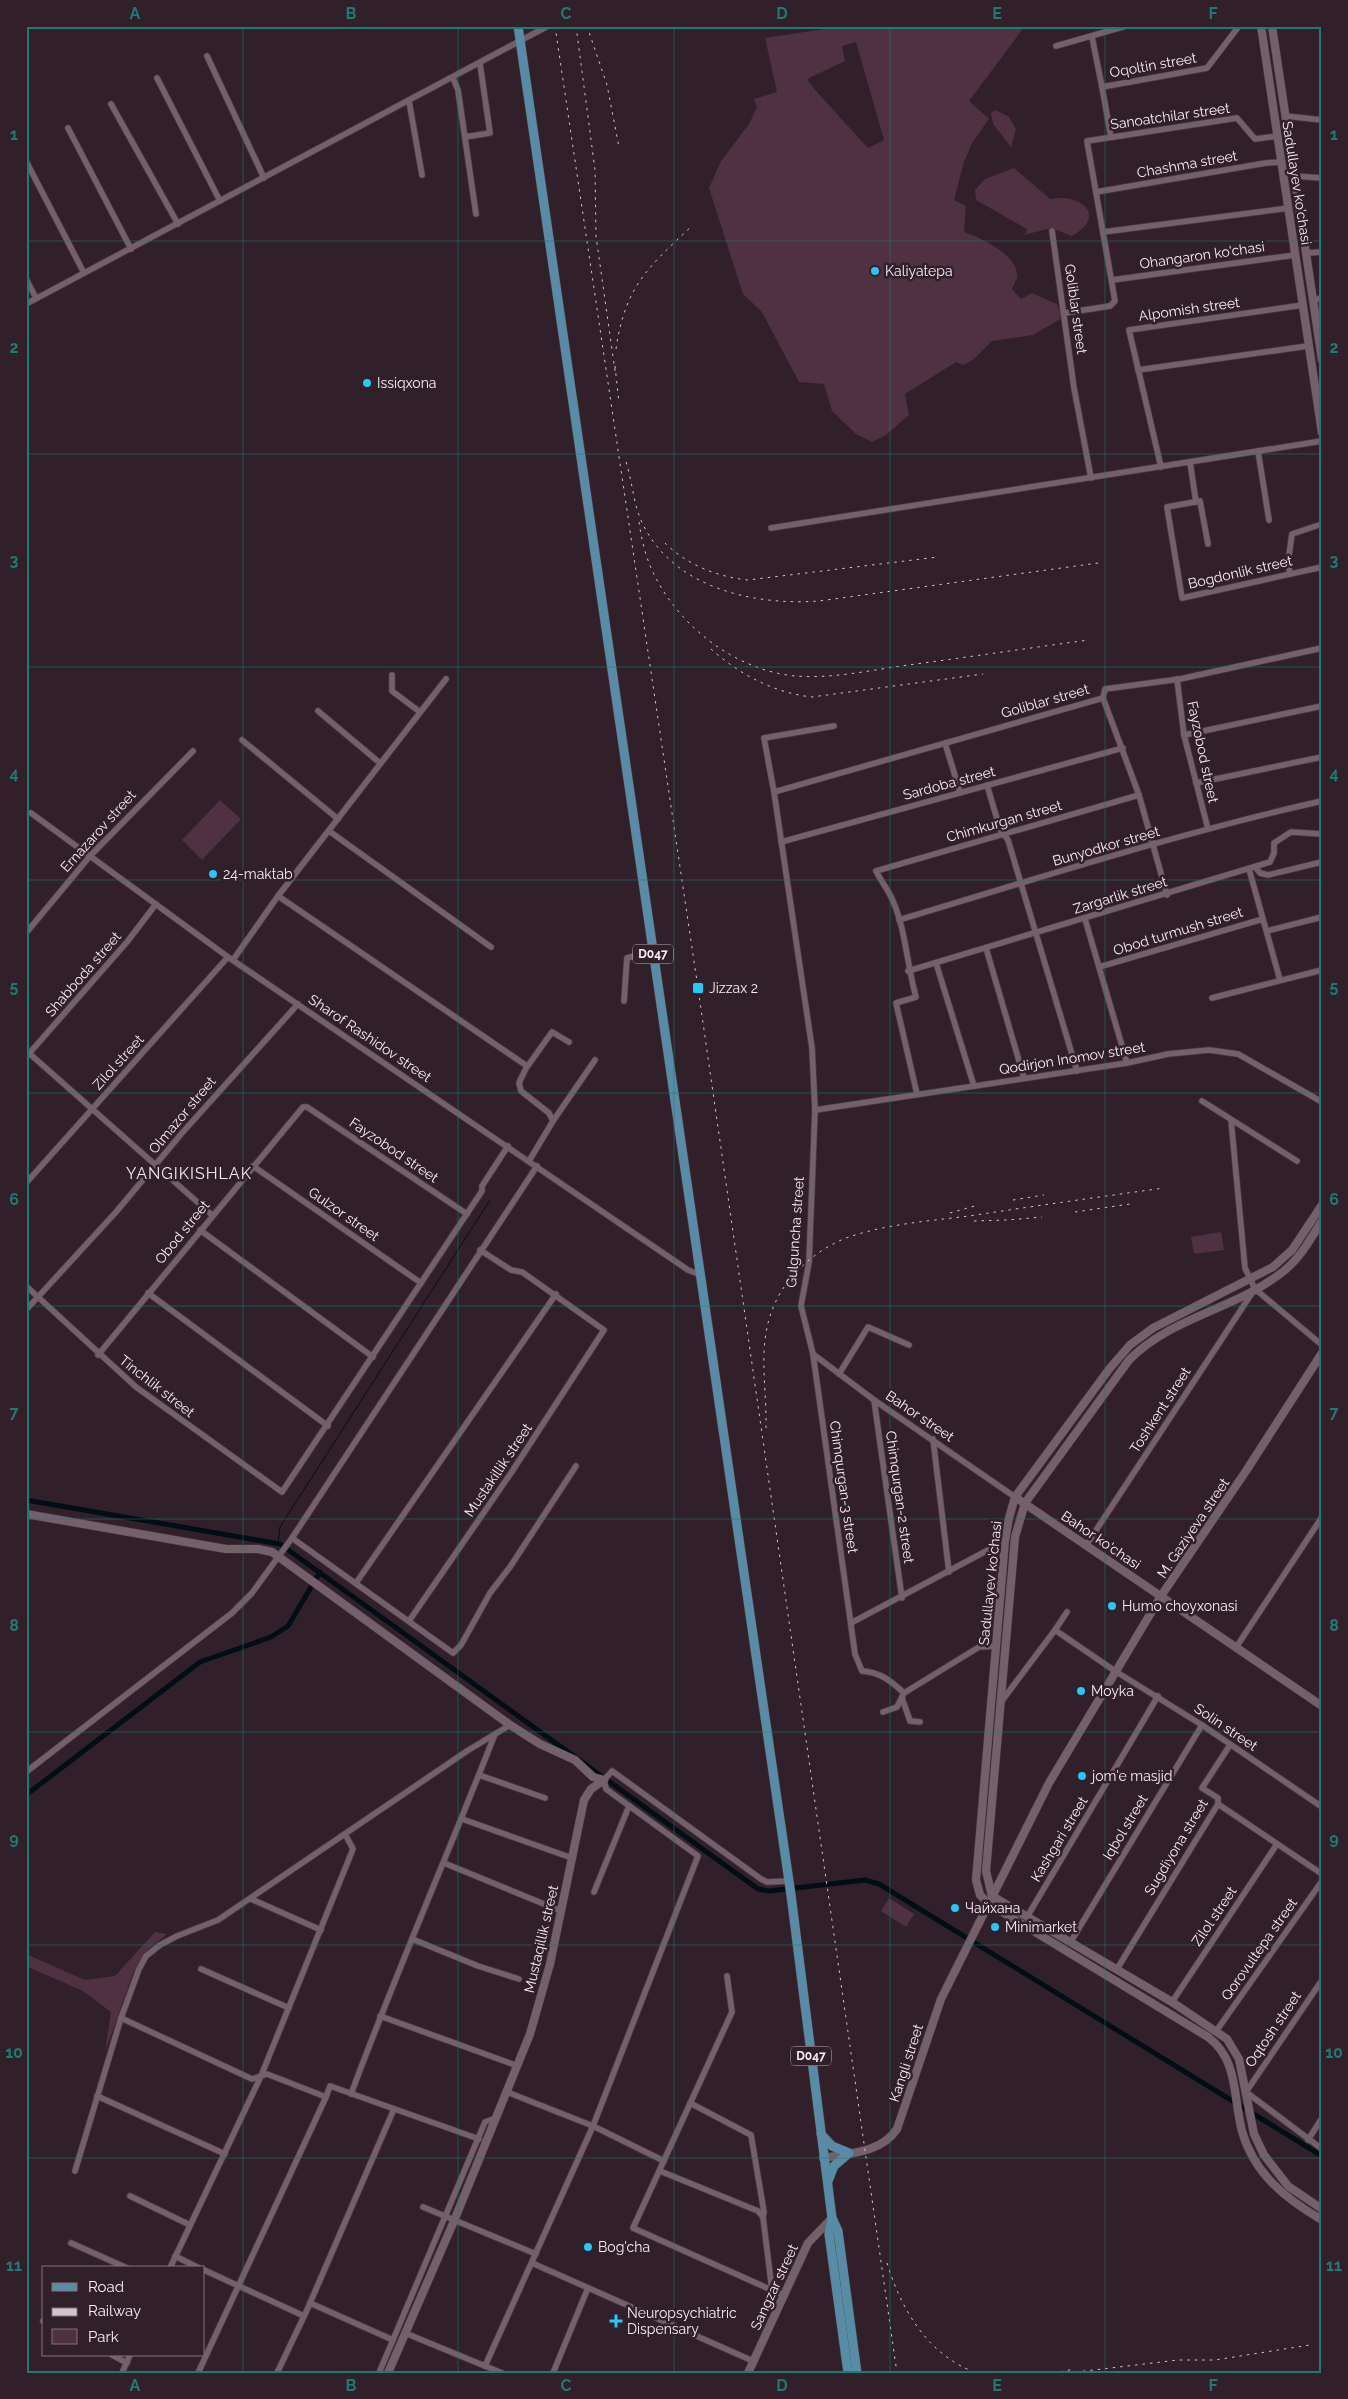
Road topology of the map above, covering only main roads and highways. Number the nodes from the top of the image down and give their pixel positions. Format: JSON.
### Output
{"nodes":[{"id":1,"x":518,"y":26,"type":"edge"},
{"id":2,"x":1261,"y":26,"type":"edge"},
{"id":3,"x":1272,"y":26,"type":"edge"},
{"id":4,"x":1322,"y":360,"type":"edge"},
{"id":5,"x":1322,"y":432,"type":"edge"},
{"id":6,"x":1322,"y":1205,"type":"edge"},
{"id":7,"x":1322,"y":1221,"type":"edge"},
{"id":8,"x":1322,"y":1353,"type":"edge"},
{"id":9,"x":1015,"y":1497,"type":"junction"},
{"id":10,"x":1025,"y":1503,"type":"junction"},
{"id":11,"x":26,"y":1514,"type":"edge"},
{"id":12,"x":1161,"y":1596,"type":"junction"},
{"id":13,"x":1322,"y":1706,"type":"edge"},
{"id":14,"x":992,"y":1896,"type":"junction"},
{"id":15,"x":989,"y":1904,"type":"junction"},
{"id":16,"x":975,"y":1931,"type":"joint"},
{"id":17,"x":820,"y":2133,"type":"junction"},
{"id":18,"x":849,"y":2153,"type":"junction"},
{"id":19,"x":824,"y":2158,"type":"junction"},
{"id":20,"x":827,"y":2186,"type":"junction"},
{"id":21,"x":1322,"y":2209,"type":"edge"},
{"id":22,"x":832,"y":2218,"type":"junction"},
{"id":23,"x":1322,"y":2220,"type":"edge"},
{"id":24,"x":388,"y":2373,"type":"edge"},
{"id":25,"x":748,"y":2373,"type":"edge"},
{"id":26,"x":848,"y":2373,"type":"edge"},
{"id":27,"x":857,"y":2373,"type":"edge"}],
"edges":[{"from":1,"to":17,"type":"main road","number":"D047"},
{"from":2,"to":5,"type":"main road","name":"Sadullayev ko'chasi"},
{"from":3,"to":4,"type":"main road","name":"Sadullayev ko'chasi"},
{"from":6,"to":9,"type":"main road","name":"Sadullayev ko'chasi"},
{"from":7,"to":10,"type":"main road"},
{"from":8,"to":12,"type":"main road","name":"M. Gaziyeva street"},
{"from":9,"to":10,"type":"main road","name":"Bahor ko'chasi"},
{"from":9,"to":15,"type":"main road","name":"Sadullayev ko'chasi"},
{"from":10,"to":12,"type":"main road","name":"Bahor ko'chasi"},
{"from":10,"to":14,"type":"main road"},
{"from":11,"to":24,"type":"main road","name":"Mustaqillik street"},
{"from":12,"to":13,"type":"main road","name":"Bahor ko'chasi"},
{"from":12,"to":14,"type":"main road","name":"M. Gaziyeva street"},
{"from":14,"to":15,"type":"main road","name":"M. Gaziyeva street"},
{"from":14,"to":21,"type":"main road"},
{"from":15,"to":16,"type":"main road","name":"M. Gaziyeva street"},
{"from":15,"to":23,"type":"main road"},
{"from":16,"to":18,"type":"main road","name":"Kangli street"},
{"from":17,"to":18,"type":"main road"},
{"from":17,"to":19,"type":"main road","number":"D047"},
{"from":18,"to":19,"type":"main road","name":"Kangli street"},
{"from":18,"to":20,"type":"main road"},
{"from":19,"to":20,"type":"main road","number":"D047"},
{"from":20,"to":22,"type":"main road","number":"D047"},
{"from":22,"to":25,"type":"main road","name":"Sangzar street"},
{"from":22,"to":26,"type":"main road","number":"D047"},
{"from":22,"to":27,"type":"main road","number":"D047"}]}
